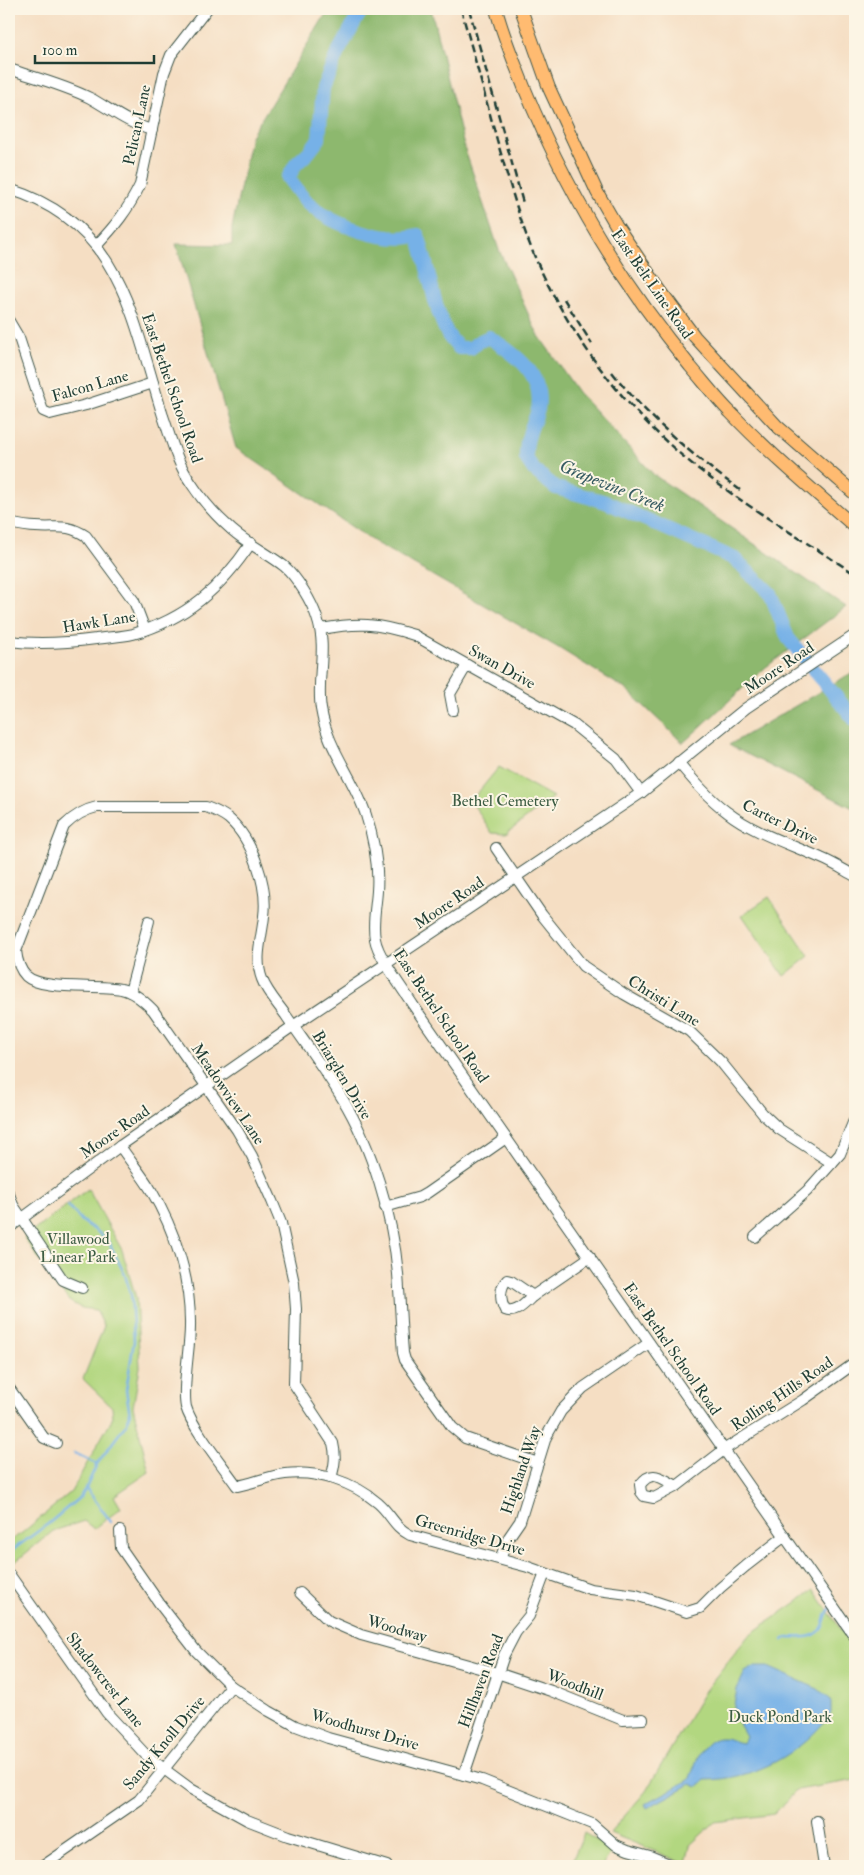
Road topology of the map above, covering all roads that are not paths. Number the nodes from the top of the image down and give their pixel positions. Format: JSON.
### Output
{"nodes":[{"id":1,"x":206,"y":9,"type":"edge"},
{"id":2,"x":496,"y":9,"type":"edge"},
{"id":3,"x":521,"y":9,"type":"edge"},
{"id":4,"x":9,"y":69,"type":"edge"},
{"id":5,"x":152,"y":130,"type":"junction"},
{"id":6,"x":9,"y":189,"type":"edge"},
{"id":7,"x":616,"y":225,"type":"junction"},
{"id":8,"x":599,"y":236,"type":"junction"},
{"id":9,"x":96,"y":246,"type":"junction"},
{"id":10,"x":9,"y":321,"type":"edge"},
{"id":11,"x":153,"y":382,"type":"junction"},
{"id":12,"x":855,"y":494,"type":"edge"},
{"id":13,"x":9,"y":523,"type":"edge"},
{"id":14,"x":855,"y":527,"type":"edge"},
{"id":15,"x":251,"y":543,"type":"junction"},
{"id":16,"x":320,"y":629,"type":"junction"},
{"id":17,"x":145,"y":630,"type":"junction"},
{"id":18,"x":855,"y":635,"type":"edge"},
{"id":19,"x":9,"y":641,"type":"edge"},
{"id":20,"x":467,"y":665,"type":"junction"},
{"id":21,"x":453,"y":710,"type":"dead end"},
{"id":22,"x":678,"y":762,"type":"junction"},
{"id":23,"x":641,"y":793,"type":"junction"},
{"id":24,"x":64,"y":826,"type":"joint"},
{"id":25,"x":496,"y":848,"type":"dead end"},
{"id":26,"x":855,"y":876,"type":"edge"},
{"id":27,"x":514,"y":877,"type":"junction"},
{"id":28,"x":149,"y":921,"type":"dead end"},
{"id":29,"x":386,"y":964,"type":"junction"},
{"id":30,"x":130,"y":992,"type":"junction"},
{"id":31,"x":294,"y":1026,"type":"junction"},
{"id":32,"x":206,"y":1086,"type":"junction"},
{"id":33,"x":855,"y":1118,"type":"edge"},
{"id":34,"x":506,"y":1138,"type":"junction"},
{"id":35,"x":120,"y":1146,"type":"junction"},
{"id":36,"x":832,"y":1163,"type":"junction"},
{"id":37,"x":9,"y":1194,"type":"edge"},
{"id":38,"x":386,"y":1207,"type":"junction"},
{"id":39,"x":22,"y":1218,"type":"junction"},
{"id":40,"x":9,"y":1228,"type":"edge"},
{"id":41,"x":754,"y":1237,"type":"dead end"},
{"id":42,"x":590,"y":1257,"type":"junction"},
{"id":43,"x":82,"y":1288,"type":"dead end"},
{"id":44,"x":533,"y":1296,"type":"dead end"},
{"id":45,"x":649,"y":1343,"type":"junction"},
{"id":46,"x":855,"y":1363,"type":"edge"},
{"id":47,"x":9,"y":1388,"type":"edge"},
{"id":48,"x":56,"y":1443,"type":"dead end"},
{"id":49,"x":725,"y":1449,"type":"junction"},
{"id":50,"x":538,"y":1462,"type":"junction"},
{"id":51,"x":331,"y":1478,"type":"junction"},
{"id":52,"x":677,"y":1486,"type":"dead end"},
{"id":53,"x":120,"y":1530,"type":"dead end"},
{"id":54,"x":785,"y":1536,"type":"junction"},
{"id":55,"x":500,"y":1559,"type":"junction"},
{"id":56,"x":545,"y":1573,"type":"junction"},
{"id":57,"x":9,"y":1574,"type":"edge"},
{"id":58,"x":300,"y":1593,"type":"dead end"},
{"id":59,"x":855,"y":1637,"type":"edge"},
{"id":60,"x":497,"y":1672,"type":"junction"},
{"id":61,"x":231,"y":1686,"type":"junction"},
{"id":62,"x":644,"y":1719,"type":"dead end"},
{"id":63,"x":164,"y":1770,"type":"junction"},
{"id":64,"x":464,"y":1775,"type":"junction"},
{"id":65,"x":817,"y":1821,"type":"dead end"},
{"id":66,"x":357,"y":1862,"type":"edge"},
{"id":67,"x":43,"y":1866,"type":"edge"},
{"id":68,"x":387,"y":1866,"type":"edge"},
{"id":69,"x":674,"y":1866,"type":"edge"},
{"id":70,"x":824,"y":1866,"type":"edge"}],
"edges":[{"from":1,"to":5,"type":"street","name":"Pelican Lane"},
{"from":2,"to":8,"type":"main road","name":"East Belt Line Road"},
{"from":3,"to":7,"type":"main road","name":"East Belt Line Road"},
{"from":4,"to":5,"type":"street"},
{"from":5,"to":9,"type":"street","name":"Pelican Lane"},
{"from":6,"to":9,"type":"street","name":"East Bethel School Road"},
{"from":7,"to":8,"type":"main road"},
{"from":7,"to":12,"type":"main road","name":"East Belt Line Road"},
{"from":8,"to":14,"type":"main road","name":"East Belt Line Road"},
{"from":9,"to":11,"type":"street","name":"East Bethel School Road"},
{"from":10,"to":11,"type":"street","name":"Falcon Lane"},
{"from":11,"to":15,"type":"street","name":"East Bethel School Road"},
{"from":13,"to":17,"type":"street"},
{"from":15,"to":16,"type":"street","name":"East Bethel School Road"},
{"from":15,"to":17,"type":"street","name":"Hawk Lane"},
{"from":16,"to":20,"type":"street","name":"Swan Drive"},
{"from":16,"to":29,"type":"street","name":"East Bethel School Road"},
{"from":17,"to":19,"type":"street","name":"Hawk Lane"},
{"from":18,"to":22,"type":"street","name":"Moore Road"},
{"from":20,"to":21,"type":"street"},
{"from":20,"to":23,"type":"street","name":"Swan Drive"},
{"from":22,"to":23,"type":"street","name":"Moore Road"},
{"from":22,"to":26,"type":"street","name":"Carter Drive"},
{"from":23,"to":27,"type":"street","name":"Moore Road"},
{"from":24,"to":30,"type":"street","name":"Meadowview Lane"},
{"from":24,"to":31,"type":"street","name":"Briarglen Drive"},
{"from":25,"to":27,"type":"street","name":"Christi Lane"},
{"from":27,"to":29,"type":"street","name":"Moore Road"},
{"from":27,"to":36,"type":"street","name":"Christi Lane"},
{"from":28,"to":30,"type":"street"},
{"from":29,"to":31,"type":"street","name":"Moore Road"},
{"from":29,"to":34,"type":"street","name":"East Bethel School Road"},
{"from":30,"to":32,"type":"street","name":"Meadowview Lane"},
{"from":31,"to":32,"type":"street","name":"Moore Road"},
{"from":31,"to":38,"type":"street","name":"Briarglen Drive"},
{"from":32,"to":35,"type":"street","name":"Moore Road"},
{"from":32,"to":51,"type":"street","name":"Meadowview Lane"},
{"from":33,"to":36,"type":"street"},
{"from":34,"to":38,"type":"street"},
{"from":34,"to":42,"type":"street","name":"East Bethel School Road"},
{"from":35,"to":39,"type":"street","name":"Moore Road"},
{"from":35,"to":51,"type":"street","name":"Greenridge Drive"},
{"from":36,"to":41,"type":"street"},
{"from":37,"to":39,"type":"street"},
{"from":38,"to":50,"type":"street","name":"Briarglen Drive"},
{"from":39,"to":40,"type":"street","name":"Moore Road"},
{"from":39,"to":43,"type":"street"},
{"from":42,"to":44,"type":"street"},
{"from":42,"to":45,"type":"street","name":"East Bethel School Road"},
{"from":45,"to":49,"type":"street","name":"East Bethel School Road"},
{"from":45,"to":50,"type":"street","name":"Highland Way"},
{"from":46,"to":49,"type":"street","name":"Rolling Hills Road"},
{"from":47,"to":48,"type":"street"},
{"from":49,"to":52,"type":"street","name":"Rolling Hills Road"},
{"from":49,"to":54,"type":"street","name":"East Bethel School Road"},
{"from":50,"to":55,"type":"street","name":"Highland Way"},
{"from":51,"to":55,"type":"street","name":"Greenridge Drive"},
{"from":53,"to":61,"type":"street","name":"Woodhurst Drive"},
{"from":54,"to":56,"type":"street","name":"Greenridge Drive"},
{"from":54,"to":59,"type":"street","name":"East Bethel School Road"},
{"from":55,"to":56,"type":"street","name":"Greenridge Drive"},
{"from":56,"to":60,"type":"street","name":"Hillhaven Road"},
{"from":57,"to":63,"type":"street","name":"Shadowcrest Lane"},
{"from":58,"to":60,"type":"street","name":"Woodway"},
{"from":60,"to":62,"type":"street","name":"Woodhill"},
{"from":60,"to":64,"type":"street","name":"Hillhaven Road"},
{"from":61,"to":63,"type":"street","name":"Sandy Knoll Drive"},
{"from":61,"to":64,"type":"street","name":"Woodhurst Drive"},
{"from":63,"to":66,"type":"street","name":"Shadowcrest Lane"},
{"from":63,"to":67,"type":"street","name":"Sandy Knoll Drive"},
{"from":64,"to":69,"type":"street","name":"Woodhurst Drive"},
{"from":65,"to":70,"type":"street"},
{"from":66,"to":68,"type":"street","name":"Shadowcrest Lane"}]}
